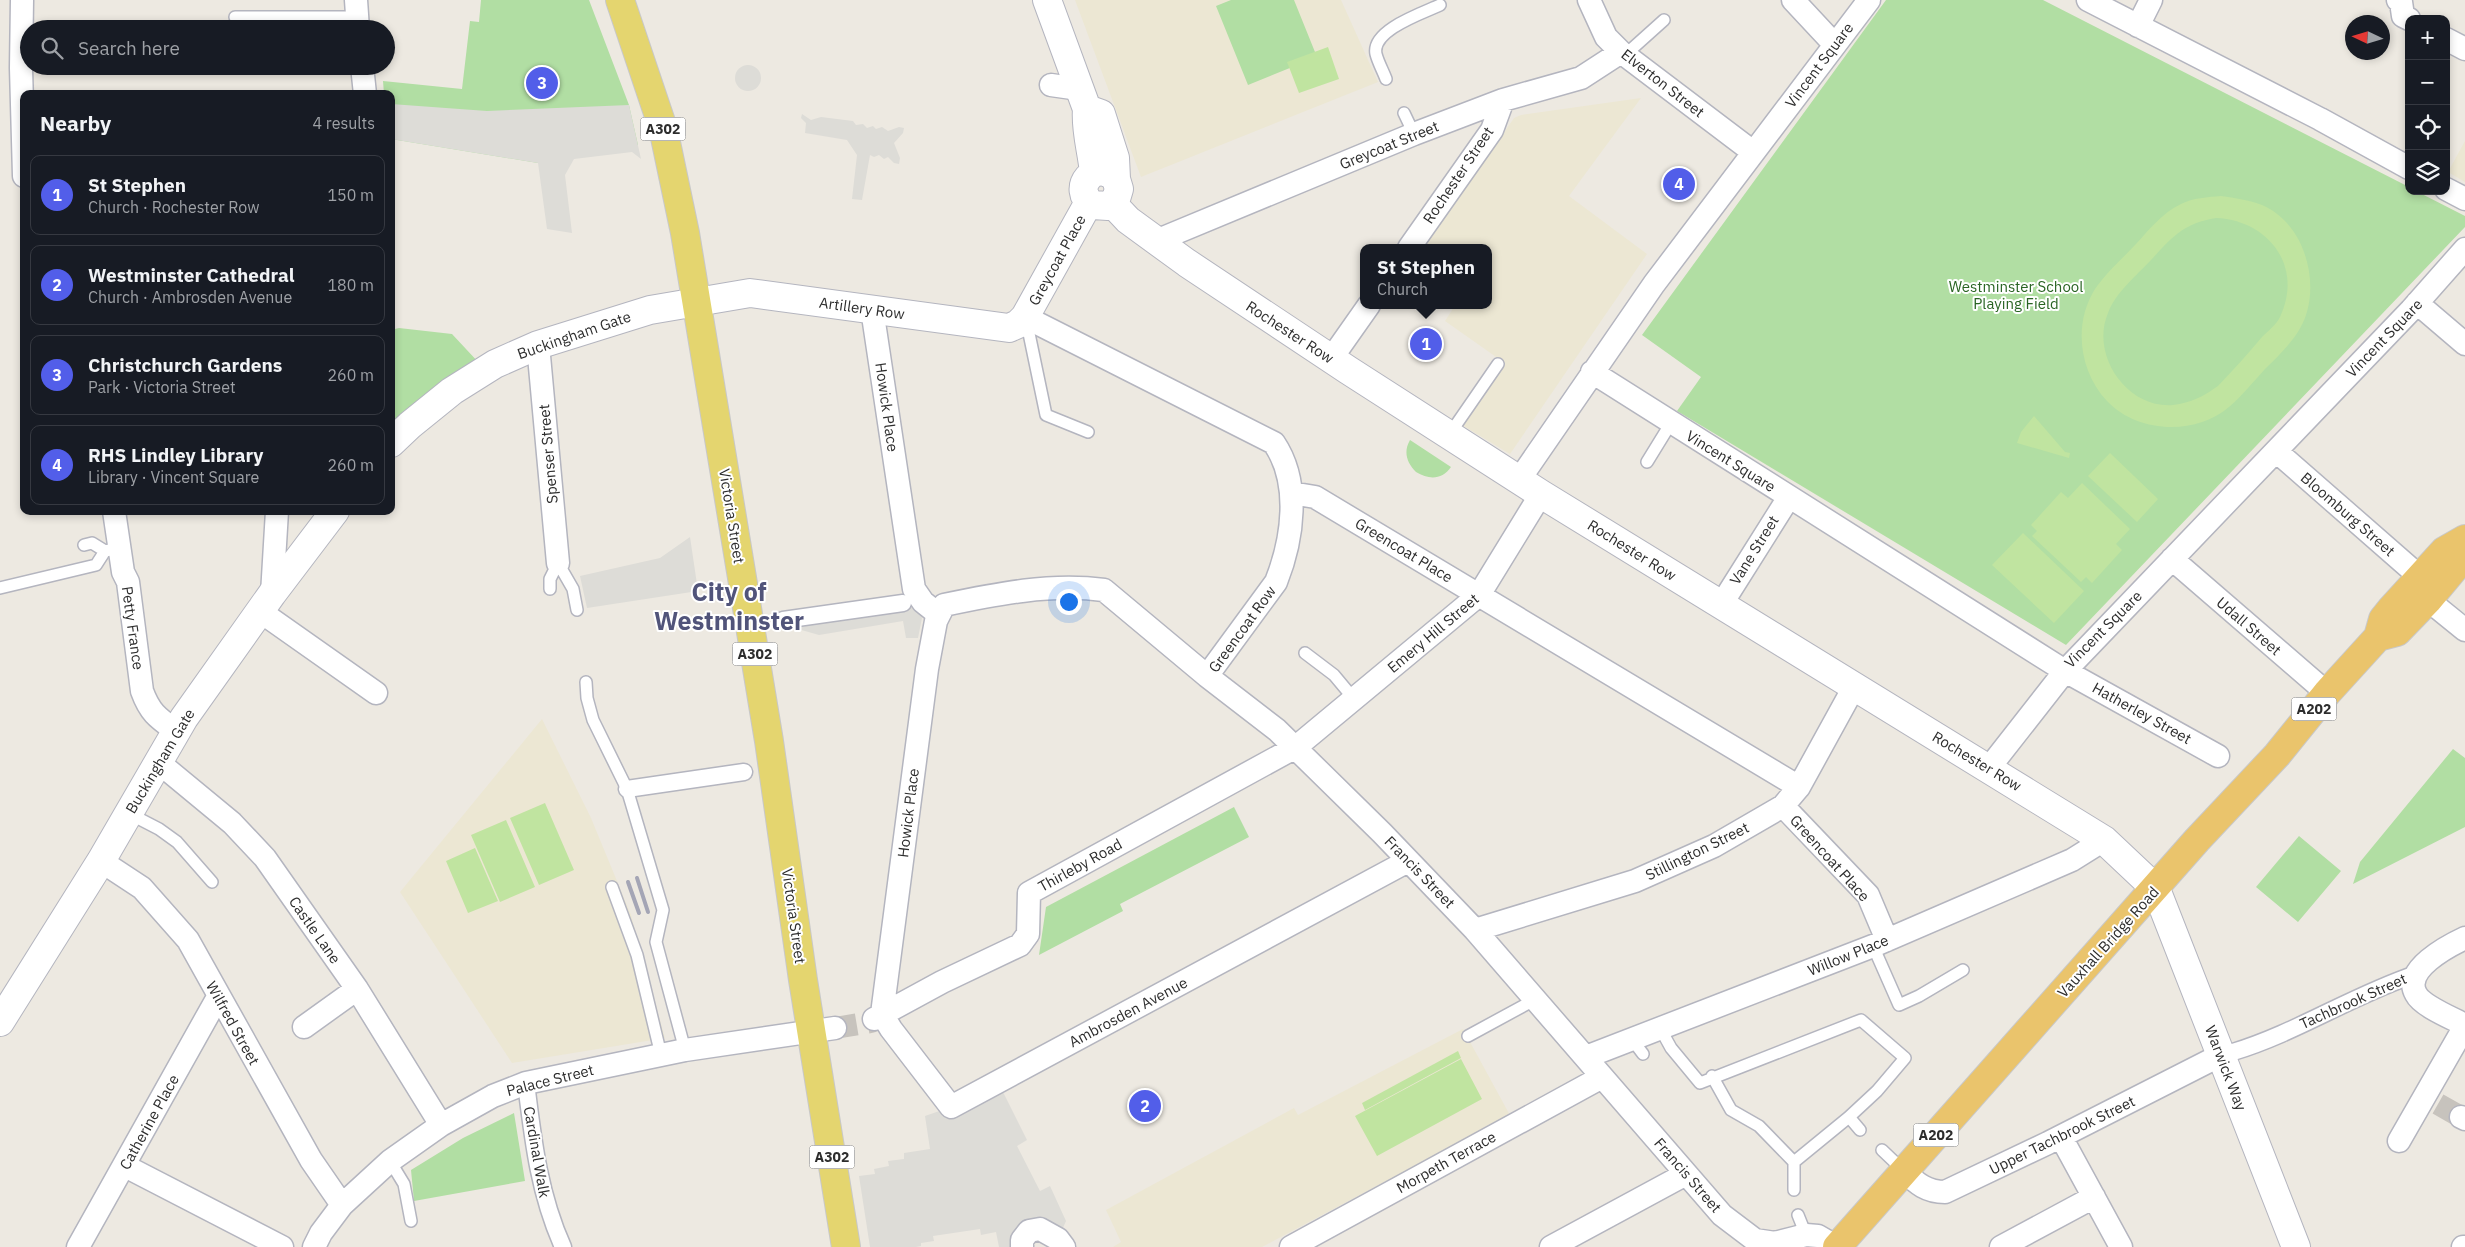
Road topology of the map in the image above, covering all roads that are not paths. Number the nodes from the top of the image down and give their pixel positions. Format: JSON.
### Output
{"nodes":[{"id":1,"x":22,"y":0,"type":"edge"},
{"id":2,"x":620,"y":0,"type":"edge"},
{"id":3,"x":1048,"y":0,"type":"edge"},
{"id":4,"x":1589,"y":0,"type":"edge"},
{"id":5,"x":1793,"y":0,"type":"edge"},
{"id":6,"x":1869,"y":0,"type":"edge"},
{"id":7,"x":2088,"y":0,"type":"edge"},
{"id":8,"x":2151,"y":0,"type":"edge"},
{"id":9,"x":1440,"y":5,"type":"dead end"},
{"id":10,"x":357,"y":15,"type":"edge"},
{"id":11,"x":235,"y":17,"type":"dead end"},
{"id":12,"x":22,"y":20,"type":"edge"},
{"id":13,"x":1664,"y":20,"type":"dead end"},
{"id":14,"x":2138,"y":26,"type":"junction"},
{"id":15,"x":2450,"y":41,"type":"edge"},
{"id":16,"x":1835,"y":45,"type":"junction"},
{"id":17,"x":2465,"y":49,"type":"edge"},
{"id":18,"x":1623,"y":53,"type":"junction"},
{"id":19,"x":21,"y":75,"type":"edge"},
{"id":20,"x":363,"y":75,"type":"edge"},
{"id":21,"x":1386,"y":79,"type":"dead end"},
{"id":22,"x":1051,"y":85,"type":"dead end"},
{"id":23,"x":22,"y":90,"type":"edge"},
{"id":24,"x":365,"y":90,"type":"edge"},
{"id":25,"x":1083,"y":99,"type":"junction"},
{"id":26,"x":1502,"y":100,"type":"junction"},
{"id":27,"x":1404,"y":113,"type":"dead end"},
{"id":28,"x":1414,"y":134,"type":"junction"},
{"id":29,"x":1753,"y":152,"type":"junction"},
{"id":30,"x":2405,"y":166,"type":"edge"},
{"id":31,"x":1103,"y":189,"type":"junction"},
{"id":32,"x":2450,"y":191,"type":"edge"},
{"id":33,"x":2465,"y":199,"type":"edge"},
{"id":34,"x":1156,"y":241,"type":"junction"},
{"id":35,"x":1412,"y":244,"type":"edge"},
{"id":36,"x":2465,"y":249,"type":"edge"},
{"id":37,"x":695,"y":302,"type":"junction"},
{"id":38,"x":2417,"y":303,"type":"junction"},
{"id":39,"x":872,"y":309,"type":"junction"},
{"id":40,"x":1366,"y":309,"type":"edge"},
{"id":41,"x":1026,"y":317,"type":"junction"},
{"id":42,"x":2465,"y":344,"type":"edge"},
{"id":43,"x":538,"y":345,"type":"junction"},
{"id":44,"x":1331,"y":359,"type":"junction"},
{"id":45,"x":1498,"y":364,"type":"dead end"},
{"id":46,"x":1592,"y":372,"type":"junction"},
{"id":47,"x":1671,"y":423,"type":"junction"},
{"id":48,"x":1088,"y":432,"type":"dead end"},
{"id":49,"x":1449,"y":435,"type":"junction"},
{"id":50,"x":395,"y":439,"type":"edge"},
{"id":51,"x":2276,"y":451,"type":"junction"},
{"id":52,"x":1647,"y":462,"type":"dead end"},
{"id":53,"x":1519,"y":480,"type":"junction"},
{"id":54,"x":1291,"y":493,"type":"junction"},
{"id":55,"x":1541,"y":494,"type":"junction"},
{"id":56,"x":1789,"y":497,"type":"junction"},
{"id":57,"x":114,"y":515,"type":"edge"},
{"id":58,"x":277,"y":515,"type":"edge"},
{"id":59,"x":332,"y":515,"type":"edge"},
{"id":60,"x":2464,"y":541,"type":"edge"},
{"id":61,"x":84,"y":545,"type":"dead end"},
{"id":62,"x":112,"y":550,"type":"junction"},
{"id":63,"x":2172,"y":559,"type":"junction"},
{"id":64,"x":558,"y":563,"type":"junction"},
{"id":65,"x":0,"y":588,"type":"edge"},
{"id":66,"x":2424,"y":588,"type":"junction"},
{"id":67,"x":550,"y":589,"type":"dead end"},
{"id":68,"x":1479,"y":595,"type":"junction"},
{"id":69,"x":266,"y":603,"type":"junction"},
{"id":70,"x":903,"y":603,"type":"dead end"},
{"id":71,"x":1722,"y":605,"type":"junction"},
{"id":72,"x":576,"y":610,"type":"dead end"},
{"id":73,"x":941,"y":610,"type":"junction"},
{"id":74,"x":783,"y":620,"type":"dead end"},
{"id":75,"x":2465,"y":630,"type":"edge"},
{"id":76,"x":1305,"y":653,"type":"dead end"},
{"id":77,"x":2065,"y":671,"type":"junction"},
{"id":78,"x":1207,"y":676,"type":"junction"},
{"id":79,"x":586,"y":682,"type":"dead end"},
{"id":80,"x":1854,"y":687,"type":"junction"},
{"id":81,"x":2327,"y":693,"type":"junction"},
{"id":82,"x":376,"y":694,"type":"dead end"},
{"id":83,"x":1354,"y":699,"type":"junction"},
{"id":84,"x":176,"y":731,"type":"junction"},
{"id":85,"x":1296,"y":747,"type":"junction"},
{"id":86,"x":2218,"y":756,"type":"dead end"},
{"id":87,"x":157,"y":762,"type":"junction"},
{"id":88,"x":1989,"y":768,"type":"junction"},
{"id":89,"x":744,"y":772,"type":"dead end"},
{"id":90,"x":1799,"y":787,"type":"junction"},
{"id":91,"x":627,"y":789,"type":"junction"},
{"id":92,"x":1783,"y":806,"type":"junction"},
{"id":93,"x":128,"y":813,"type":"junction"},
{"id":94,"x":2104,"y":840,"type":"junction"},
{"id":95,"x":101,"y":861,"type":"junction"},
{"id":96,"x":1408,"y":861,"type":"junction"},
{"id":97,"x":212,"y":882,"type":"dead end"},
{"id":98,"x":612,"y":887,"type":"dead end"},
{"id":99,"x":2156,"y":888,"type":"junction"},
{"id":100,"x":1475,"y":930,"type":"junction"},
{"id":101,"x":2465,"y":938,"type":"edge"},
{"id":102,"x":1880,"y":943,"type":"junction"},
{"id":103,"x":1963,"y":970,"type":"dead end"},
{"id":104,"x":2416,"y":974,"type":"junction"},
{"id":105,"x":357,"y":989,"type":"junction"},
{"id":106,"x":218,"y":997,"type":"junction"},
{"id":107,"x":1536,"y":1000,"type":"junction"},
{"id":108,"x":878,"y":1016,"type":"junction"},
{"id":109,"x":0,"y":1022,"type":"edge"},
{"id":110,"x":2465,"y":1025,"type":"edge"},
{"id":111,"x":304,"y":1027,"type":"dead end"},
{"id":112,"x":1660,"y":1028,"type":"junction"},
{"id":113,"x":823,"y":1030,"type":"junction"},
{"id":114,"x":1468,"y":1036,"type":"dead end"},
{"id":115,"x":685,"y":1050,"type":"junction"},
{"id":116,"x":2227,"y":1054,"type":"junction"},
{"id":117,"x":661,"y":1055,"type":"junction"},
{"id":118,"x":1586,"y":1057,"type":"junction"},
{"id":119,"x":1712,"y":1076,"type":"junction"},
{"id":120,"x":1602,"y":1077,"type":"junction"},
{"id":121,"x":526,"y":1083,"type":"junction"},
{"id":122,"x":1849,"y":1117,"type":"junction"},
{"id":123,"x":441,"y":1125,"type":"junction"},
{"id":124,"x":1860,"y":1130,"type":"dead end"},
{"id":125,"x":2061,"y":1137,"type":"junction"},
{"id":126,"x":2398,"y":1141,"type":"dead end"},
{"id":127,"x":1882,"y":1150,"type":"dead end"},
{"id":128,"x":390,"y":1161,"type":"junction"},
{"id":129,"x":1794,"y":1162,"type":"junction"},
{"id":130,"x":125,"y":1166,"type":"junction"},
{"id":131,"x":1904,"y":1171,"type":"junction"},
{"id":132,"x":1686,"y":1174,"type":"junction"},
{"id":133,"x":1794,"y":1190,"type":"dead end"},
{"id":134,"x":2094,"y":1196,"type":"junction"},
{"id":135,"x":342,"y":1205,"type":"junction"},
{"id":136,"x":411,"y":1222,"type":"dead end"},
{"id":137,"x":1751,"y":1243,"type":"edge"},
{"id":138,"x":78,"y":1247,"type":"edge"},
{"id":139,"x":282,"y":1247,"type":"edge"},
{"id":140,"x":314,"y":1247,"type":"edge"},
{"id":141,"x":563,"y":1247,"type":"edge"},
{"id":142,"x":846,"y":1247,"type":"edge"},
{"id":143,"x":1022,"y":1247,"type":"edge"},
{"id":144,"x":1064,"y":1247,"type":"edge"},
{"id":145,"x":1291,"y":1247,"type":"edge"},
{"id":146,"x":1551,"y":1247,"type":"edge"},
{"id":147,"x":1837,"y":1247,"type":"edge"},
{"id":148,"x":2001,"y":1247,"type":"edge"},
{"id":149,"x":2121,"y":1247,"type":"edge"},
{"id":150,"x":2296,"y":1247,"type":"edge"}],
"edges":[{"from":1,"to":12,"type":"street"},
{"from":2,"to":37,"type":"main road","name":"Victoria Street","number":"A302"},
{"from":3,"to":25,"type":"main road"},
{"from":4,"to":18,"type":"street","name":"Elverton Street"},
{"from":5,"to":16,"type":"street"},
{"from":6,"to":16,"type":"street","name":"Vincent Square"},
{"from":7,"to":14,"type":"street"},
{"from":8,"to":14,"type":"street"},
{"from":9,"to":21,"type":"lane"},
{"from":10,"to":11,"type":"lane"},
{"from":13,"to":18,"type":"lane"},
{"from":14,"to":30,"type":"street"},
{"from":15,"to":17,"type":"street"},
{"from":16,"to":29,"type":"street","name":"Vincent Square"},
{"from":18,"to":26,"type":"street","name":"Greycoat Street"},
{"from":18,"to":29,"type":"street","name":"Elverton Street"},
{"from":19,"to":23,"type":"street"},
{"from":20,"to":24,"type":"street"},
{"from":22,"to":25,"type":"street"},
{"from":25,"to":31,"type":"main road"},
{"from":26,"to":28,"type":"street","name":"Greycoat Street"},
{"from":26,"to":35,"type":"street","name":"Rochester Street"},
{"from":27,"to":28,"type":"lane"},
{"from":28,"to":34,"type":"street","name":"Greycoat Street"},
{"from":29,"to":46,"type":"street","name":"Vincent Square"},
{"from":31,"to":34,"type":"main road","name":"Rochester Row"},
{"from":31,"to":41,"type":"main road","name":"Greycoat Place"},
{"from":32,"to":33,"type":"street"},
{"from":34,"to":44,"type":"main road","name":"Rochester Row"},
{"from":36,"to":38,"type":"street","name":"Vincent Square"},
{"from":37,"to":39,"type":"main road","name":"Artillery Row"},
{"from":37,"to":43,"type":"main road","name":"Buckingham Gate"},
{"from":37,"to":113,"type":"main road","name":"Victoria Street","number":"A302"},
{"from":38,"to":42,"type":"street"},
{"from":38,"to":51,"type":"street","name":"Vincent Square"},
{"from":39,"to":41,"type":"main road","name":"Artillery Row"},
{"from":39,"to":73,"type":"street","name":"Howick Place"},
{"from":40,"to":44,"type":"street"},
{"from":41,"to":48,"type":"lane"},
{"from":41,"to":54,"type":"street"},
{"from":43,"to":50,"type":"main road","name":"Buckingham Gate"},
{"from":43,"to":64,"type":"street","name":"Spenser Street"},
{"from":44,"to":49,"type":"main road","name":"Rochester Row"},
{"from":45,"to":49,"type":"lane"},
{"from":46,"to":47,"type":"street","name":"Vincent Square"},
{"from":46,"to":53,"type":"street","name":"Vincent Square"},
{"from":47,"to":52,"type":"lane"},
{"from":47,"to":56,"type":"street","name":"Vincent Square"},
{"from":49,"to":53,"type":"main road","name":"Rochester Row"},
{"from":51,"to":63,"type":"street","name":"Vincent Square"},
{"from":51,"to":66,"type":"street","name":"Bloomburg Street"},
{"from":53,"to":55,"type":"main road","name":"Rochester Row"},
{"from":54,"to":68,"type":"street","name":"Greencoat Place"},
{"from":54,"to":78,"type":"street","name":"Greencoat Row"},
{"from":55,"to":68,"type":"street","name":"Emery Hill Street"},
{"from":55,"to":71,"type":"main road","name":"Rochester Row"},
{"from":56,"to":71,"type":"street","name":"Vane Street"},
{"from":56,"to":77,"type":"street","name":"Vincent Square"},
{"from":57,"to":62,"type":"street","name":"Petty France"},
{"from":58,"to":69,"type":"street"},
{"from":59,"to":69,"type":"main road","name":"Buckingham Gate"},
{"from":60,"to":66,"type":"highway","name":"Vauxhall Bridge Road","number":"A202"},
{"from":61,"to":62,"type":"lane"},
{"from":62,"to":65,"type":"lane"},
{"from":62,"to":84,"type":"street","name":"Petty France"},
{"from":63,"to":77,"type":"street","name":"Vincent Square"},
{"from":63,"to":81,"type":"street","name":"Udall Street"},
{"from":64,"to":67,"type":"lane"},
{"from":64,"to":72,"type":"lane"},
{"from":66,"to":75,"type":"street","name":"Bloomburg Street"},
{"from":66,"to":81,"type":"highway","name":"Vauxhall Bridge Road","number":"A202"},
{"from":68,"to":83,"type":"street","name":"Emery Hill Street"},
{"from":68,"to":90,"type":"street","name":"Greencoat Place"},
{"from":69,"to":82,"type":"street"},
{"from":69,"to":84,"type":"main road","name":"Buckingham Gate"},
{"from":70,"to":74,"type":"street"},
{"from":71,"to":80,"type":"main road","name":"Rochester Row"},
{"from":73,"to":78,"type":"street","name":"Francis Street"},
{"from":73,"to":108,"type":"street","name":"Howick Place"},
{"from":76,"to":83,"type":"lane"},
{"from":77,"to":86,"type":"street","name":"Hatherley Street"},
{"from":77,"to":88,"type":"street"},
{"from":78,"to":85,"type":"street","name":"Francis Street"},
{"from":79,"to":91,"type":"lane"},
{"from":80,"to":88,"type":"main road","name":"Rochester Row"},
{"from":80,"to":90,"type":"street","name":"Stillington Street"},
{"from":81,"to":99,"type":"highway","name":"Vauxhall Bridge Road","number":"A202"},
{"from":83,"to":85,"type":"street","name":"Emery Hill Street"},
{"from":84,"to":87,"type":"main road","name":"Buckingham Gate"},
{"from":85,"to":96,"type":"street","name":"Francis Street"},
{"from":85,"to":108,"type":"street","name":"Thirleby Road"},
{"from":87,"to":93,"type":"main road","name":"Buckingham Gate"},
{"from":87,"to":105,"type":"street","name":"Castle Lane"},
{"from":88,"to":94,"type":"main road","name":"Rochester Row"},
{"from":89,"to":91,"type":"street"},
{"from":90,"to":92,"type":"street","name":"Stillington Street"},
{"from":91,"to":115,"type":"lane"},
{"from":92,"to":100,"type":"street","name":"Stillington Street"},
{"from":92,"to":102,"type":"street","name":"Greencoat Place"},
{"from":93,"to":95,"type":"main road","name":"Buckingham Gate"},
{"from":93,"to":97,"type":"lane"},
{"from":94,"to":99,"type":"main road","name":"Rochester Row"},
{"from":94,"to":102,"type":"street","name":"Willow Place"},
{"from":95,"to":106,"type":"street","name":"Wilfred Street"},
{"from":95,"to":109,"type":"main road","name":"Buckingham Gate"},
{"from":96,"to":100,"type":"street","name":"Francis Street"},
{"from":96,"to":108,"type":"street","name":"Ambrosden Avenue"},
{"from":98,"to":117,"type":"lane"},
{"from":99,"to":116,"type":"main road","name":"Warwick Way"},
{"from":99,"to":131,"type":"highway","name":"Vauxhall Bridge Road","number":"A202"},
{"from":100,"to":107,"type":"street","name":"Francis Street"},
{"from":101,"to":104,"type":"street","name":"Tachbrook Street"},
{"from":102,"to":103,"type":"lane"},
{"from":102,"to":112,"type":"street","name":"Willow Place"},
{"from":104,"to":110,"type":"street"},
{"from":104,"to":116,"type":"street","name":"Tachbrook Street"},
{"from":105,"to":111,"type":"street"},
{"from":105,"to":123,"type":"street","name":"Castle Lane"},
{"from":106,"to":130,"type":"street","name":"Catherine Place"},
{"from":106,"to":135,"type":"street","name":"Wilfred Street"},
{"from":107,"to":114,"type":"lane"},
{"from":107,"to":118,"type":"street","name":"Francis Street"},
{"from":110,"to":126,"type":"street"},
{"from":112,"to":118,"type":"street","name":"Willow Place"},
{"from":112,"to":119,"type":"lane"},
{"from":113,"to":115,"type":"street","name":"Palace Street"},
{"from":113,"to":142,"type":"main road","name":"Victoria Street","number":"A302"},
{"from":115,"to":117,"type":"street","name":"Palace Street"},
{"from":116,"to":125,"type":"street","name":"Upper Tachbrook Street"},
{"from":116,"to":150,"type":"main road","name":"Warwick Way"},
{"from":117,"to":121,"type":"street","name":"Palace Street"},
{"from":118,"to":120,"type":"street","name":"Francis Street"},
{"from":119,"to":122,"type":"lane"},
{"from":119,"to":129,"type":"lane"},
{"from":120,"to":132,"type":"street","name":"Francis Street"},
{"from":120,"to":145,"type":"street","name":"Morpeth Terrace"},
{"from":121,"to":123,"type":"street","name":"Palace Street"},
{"from":121,"to":141,"type":"street","name":"Cardinal Walk"},
{"from":122,"to":124,"type":"lane"},
{"from":122,"to":129,"type":"lane"},
{"from":123,"to":128,"type":"street","name":"Palace Street"},
{"from":125,"to":131,"type":"street","name":"Upper Tachbrook Street"},
{"from":125,"to":134,"type":"street"},
{"from":127,"to":131,"type":"lane"},
{"from":128,"to":135,"type":"street","name":"Palace Street"},
{"from":128,"to":136,"type":"lane"},
{"from":129,"to":133,"type":"lane"},
{"from":130,"to":138,"type":"street","name":"Catherine Place"},
{"from":130,"to":139,"type":"street"},
{"from":131,"to":147,"type":"highway","name":"Vauxhall Bridge Road","number":"A202"},
{"from":132,"to":137,"type":"street","name":"Francis Street"},
{"from":132,"to":146,"type":"street"},
{"from":134,"to":148,"type":"street"},
{"from":134,"to":149,"type":"street"},
{"from":135,"to":140,"type":"street","name":"Palace Street"},
{"from":137,"to":147,"type":"street","name":"Francis Street"},
{"from":143,"to":144,"type":"street"}]}
